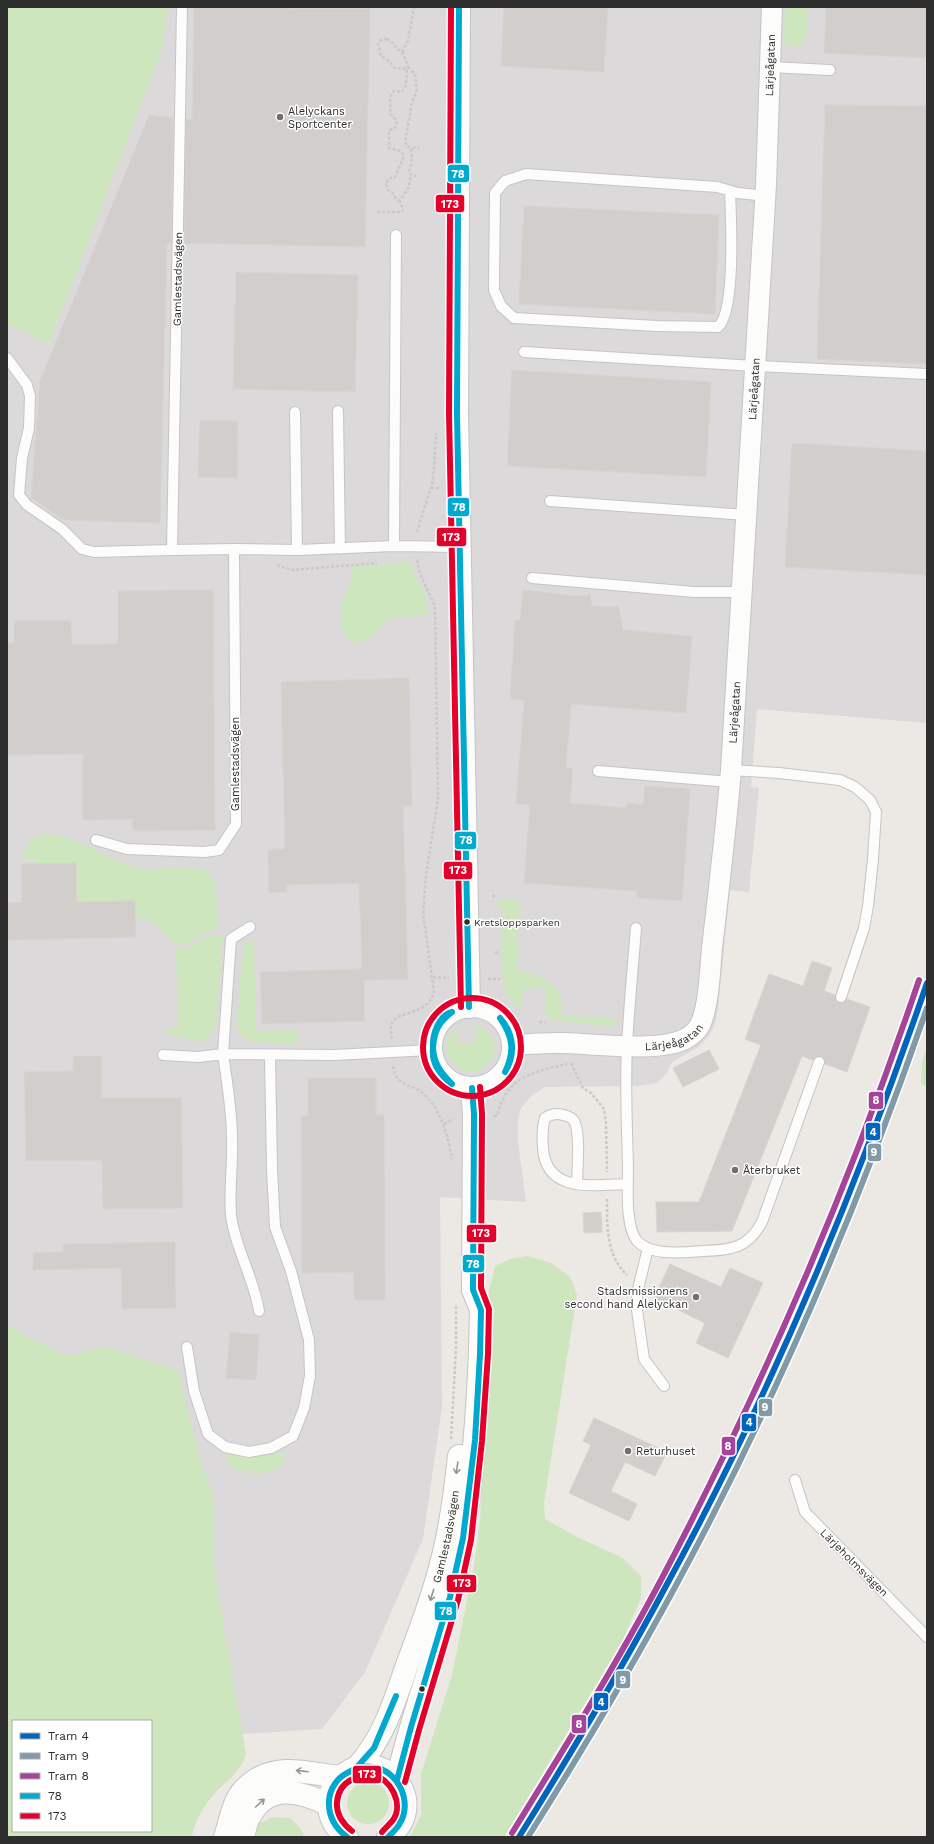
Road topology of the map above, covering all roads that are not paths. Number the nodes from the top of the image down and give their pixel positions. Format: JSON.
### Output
{"nodes":[{"id":1,"x":182,"y":7,"type":"edge"},
{"id":2,"x":460,"y":7,"type":"edge"},
{"id":3,"x":772,"y":7,"type":"edge"},
{"id":4,"x":770,"y":67,"type":"junction"},
{"id":5,"x":830,"y":70,"type":"dead end"},
{"id":6,"x":730,"y":191,"type":"junction"},
{"id":7,"x":766,"y":196,"type":"junction"},
{"id":8,"x":396,"y":235,"type":"dead end"},
{"id":9,"x":524,"y":352,"type":"dead end"},
{"id":10,"x":7,"y":358,"type":"edge"},
{"id":11,"x":755,"y":366,"type":"junction"},
{"id":12,"x":927,"y":374,"type":"edge"},
{"id":13,"x":338,"y":411,"type":"dead end"},
{"id":14,"x":295,"y":412,"type":"dead end"},
{"id":15,"x":550,"y":501,"type":"dead end"},
{"id":16,"x":747,"y":515,"type":"junction"},
{"id":17,"x":394,"y":546,"type":"junction"},
{"id":18,"x":460,"y":548,"type":"junction"},
{"id":19,"x":234,"y":549,"type":"junction"},
{"id":20,"x":340,"y":549,"type":"junction"},
{"id":21,"x":172,"y":550,"type":"junction"},
{"id":22,"x":297,"y":550,"type":"junction"},
{"id":23,"x":532,"y":578,"type":"dead end"},
{"id":24,"x":742,"y":592,"type":"junction"},
{"id":25,"x":598,"y":771,"type":"dead end"},
{"id":26,"x":730,"y":776,"type":"junction"},
{"id":27,"x":96,"y":840,"type":"dead end"},
{"id":28,"x":250,"y":927,"type":"dead end"},
{"id":29,"x":636,"y":928,"type":"dead end"},
{"id":30,"x":841,"y":997,"type":"dead end"},
{"id":31,"x":469,"y":1007,"type":"junction"},
{"id":32,"x":513,"y":1045,"type":"junction"},
{"id":33,"x":627,"y":1046,"type":"junction"},
{"id":34,"x":431,"y":1050,"type":"junction"},
{"id":35,"x":223,"y":1054,"type":"junction"},
{"id":36,"x":163,"y":1055,"type":"dead end"},
{"id":37,"x":270,"y":1056,"type":"junction"},
{"id":38,"x":818,"y":1062,"type":"dead end"},
{"id":39,"x":472,"y":1088,"type":"junction"},
{"id":40,"x":577,"y":1184,"type":"junction"},
{"id":41,"x":628,"y":1184,"type":"junction"},
{"id":42,"x":648,"y":1248,"type":"junction"},
{"id":43,"x":465,"y":1295,"type":"junction"},
{"id":44,"x":259,"y":1311,"type":"dead end"},
{"id":45,"x":187,"y":1347,"type":"dead end"},
{"id":46,"x":664,"y":1386,"type":"dead end"},
{"id":47,"x":795,"y":1480,"type":"dead end"},
{"id":48,"x":927,"y":1637,"type":"edge"},
{"id":49,"x":349,"y":1772,"type":"junction"},
{"id":50,"x":397,"y":1780,"type":"junction"},
{"id":51,"x":329,"y":1805,"type":"junction"},
{"id":52,"x":341,"y":1835,"type":"edge"},
{"id":53,"x":393,"y":1836,"type":"edge"},
{"id":54,"x":225,"y":1837,"type":"edge"},
{"id":55,"x":243,"y":1837,"type":"edge"}],
"edges":[{"from":1,"to":21,"type":"lane","name":"Gamlestadsvägen"},
{"from":2,"to":18,"type":"street"},
{"from":3,"to":4,"type":"street","name":"Lärjeågatan"},
{"from":4,"to":5,"type":"lane"},
{"from":4,"to":7,"type":"street","name":"Lärjeågatan"},
{"from":6,"to":6,"type":"lane"},
{"from":6,"to":7,"type":"lane"},
{"from":7,"to":11,"type":"street","name":"Lärjeågatan"},
{"from":8,"to":17,"type":"lane"},
{"from":9,"to":11,"type":"lane"},
{"from":10,"to":21,"type":"lane"},
{"from":11,"to":12,"type":"lane"},
{"from":11,"to":16,"type":"street","name":"Lärjeågatan"},
{"from":13,"to":20,"type":"lane"},
{"from":14,"to":22,"type":"lane"},
{"from":15,"to":16,"type":"lane"},
{"from":16,"to":24,"type":"street","name":"Lärjeågatan"},
{"from":17,"to":18,"type":"lane"},
{"from":17,"to":20,"type":"lane"},
{"from":18,"to":31,"type":"street"},
{"from":19,"to":21,"type":"lane"},
{"from":19,"to":22,"type":"lane"},
{"from":19,"to":27,"type":"lane","name":"Gamlestadsvägen"},
{"from":20,"to":22,"type":"lane"},
{"from":23,"to":24,"type":"lane"},
{"from":24,"to":26,"type":"street","name":"Lärjeågatan"},
{"from":25,"to":26,"type":"lane"},
{"from":26,"to":30,"type":"lane"},
{"from":26,"to":33,"type":"street","name":"Lärjeågatan"},
{"from":28,"to":35,"type":"lane"},
{"from":29,"to":33,"type":"lane"},
{"from":31,"to":32,"type":"street"},
{"from":31,"to":34,"type":"street"},
{"from":32,"to":33,"type":"street","name":"Lärjeågatan"},
{"from":32,"to":39,"type":"street"},
{"from":33,"to":41,"type":"lane","name":"Lärjeågatan"},
{"from":34,"to":37,"type":"lane"},
{"from":34,"to":39,"type":"street"},
{"from":35,"to":36,"type":"lane"},
{"from":35,"to":37,"type":"lane"},
{"from":35,"to":44,"type":"lane"},
{"from":37,"to":45,"type":"lane"},
{"from":38,"to":42,"type":"lane","name":"Lärjeågatan"},
{"from":39,"to":43,"type":"street","name":"Gamlestadsvägen"},
{"from":40,"to":40,"type":"lane"},
{"from":40,"to":41,"type":"lane"},
{"from":41,"to":42,"type":"lane","name":"Lärjeågatan"},
{"from":42,"to":46,"type":"lane"},
{"from":43,"to":49,"type":"street","name":"Gamlestadsvägen","one_way":true},
{"from":43,"to":50,"type":"street","name":"Gamlestadsvägen"},
{"from":47,"to":48,"type":"lane","name":"Lärjeholmsvägen"},
{"from":49,"to":50,"type":"street"},
{"from":49,"to":51,"type":"street","name":"Gamlestadsvägen"},
{"from":49,"to":54,"type":"street","one_way":true},
{"from":50,"to":53,"type":"street"},
{"from":51,"to":52,"type":"street"},
{"from":55,"to":51,"type":"street","one_way":true}]}
